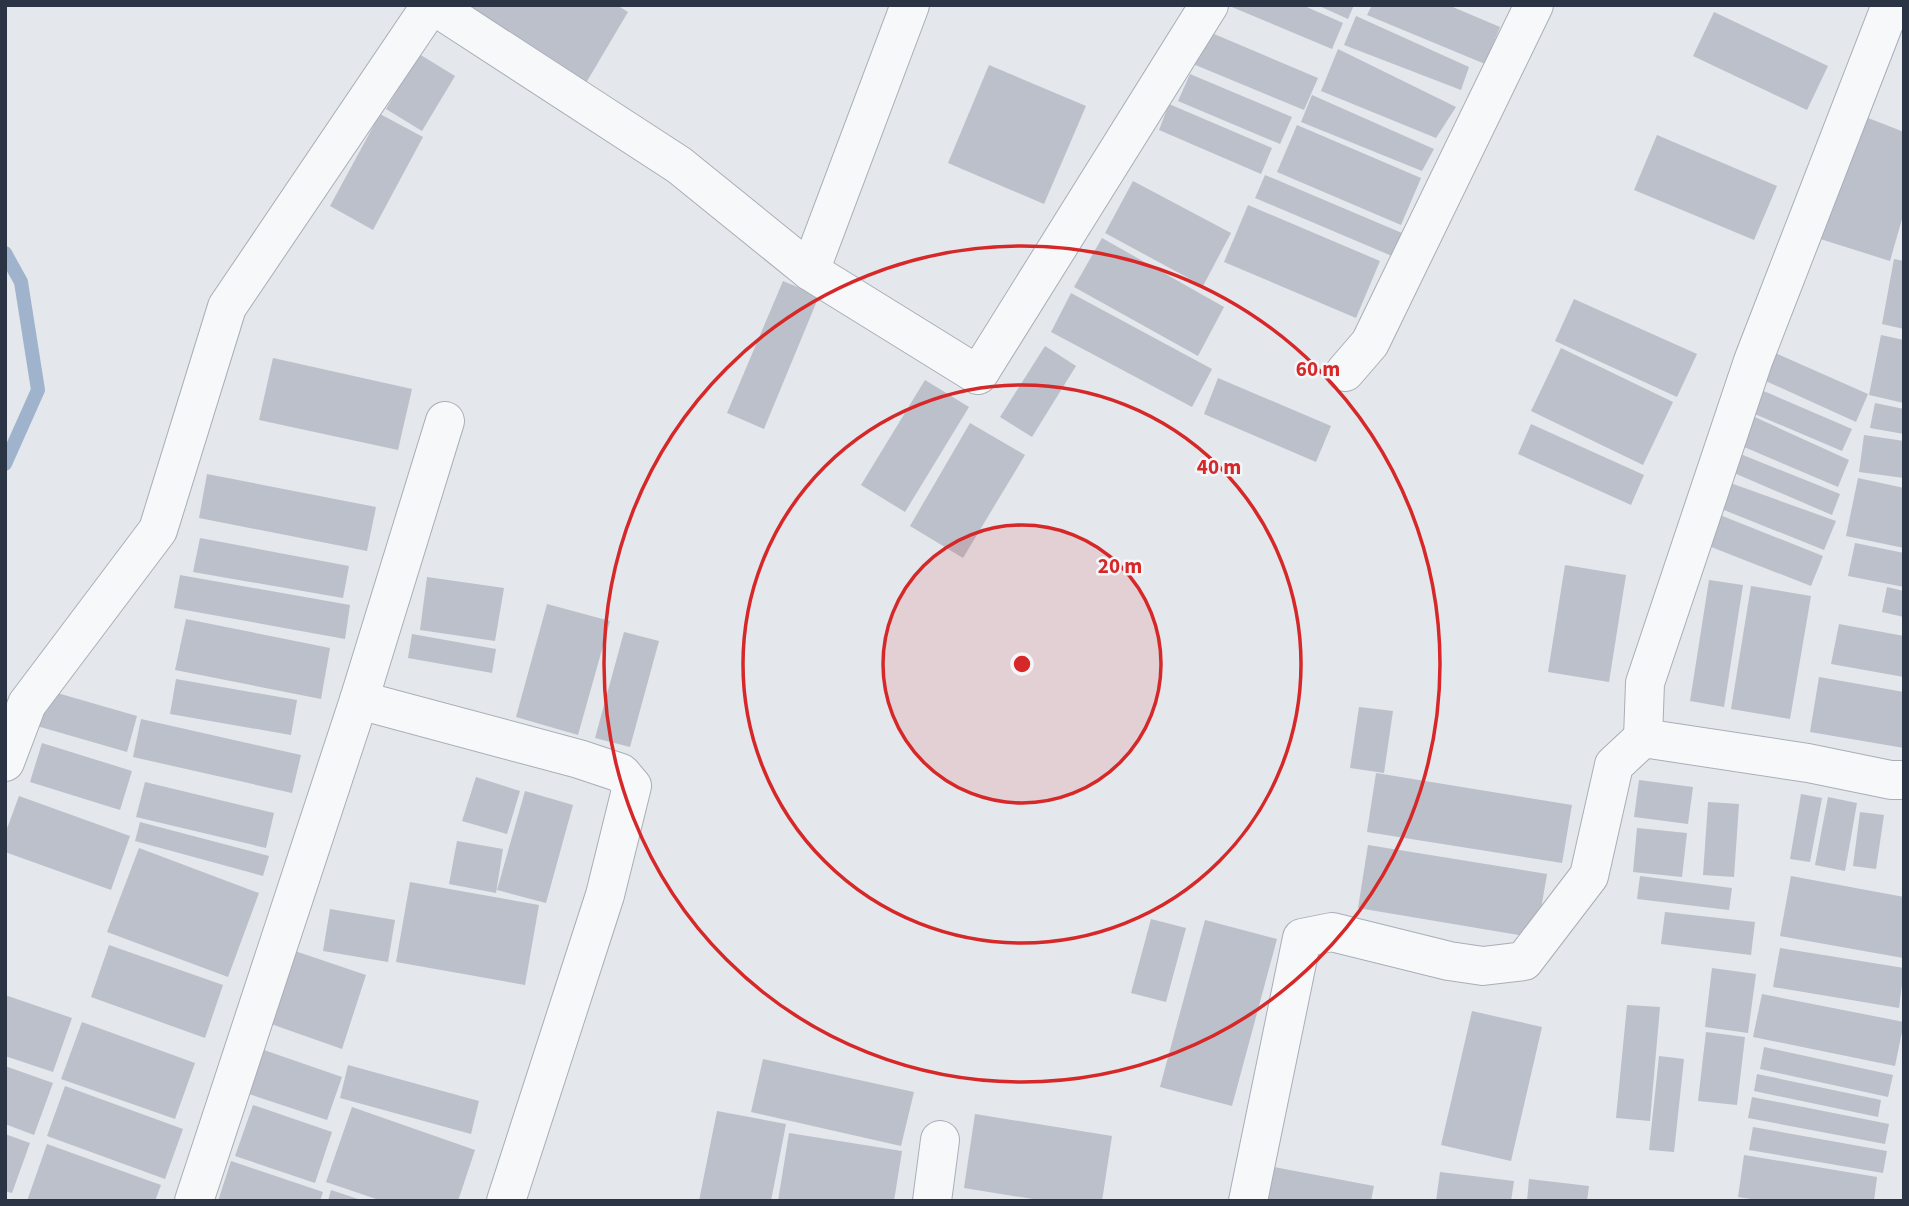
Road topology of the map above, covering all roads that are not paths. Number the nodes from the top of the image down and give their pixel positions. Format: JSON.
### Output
{"nodes":[{"id":1,"x":432,"y":5,"type":"edge"},
{"id":2,"x":910,"y":5,"type":"edge"},
{"id":3,"x":1209,"y":5,"type":"edge"},
{"id":4,"x":1534,"y":5,"type":"edge"},
{"id":5,"x":1893,"y":5,"type":"edge"},
{"id":6,"x":1904,"y":10,"type":"edge"},
{"id":7,"x":810,"y":271,"type":"junction"},
{"id":8,"x":1345,"y":372,"type":"dead end"},
{"id":9,"x":445,"y":421,"type":"dead end"},
{"id":10,"x":359,"y":700,"type":"junction"},
{"id":11,"x":1643,"y":738,"type":"junction"},
{"id":12,"x":5,"y":762,"type":"edge"},
{"id":13,"x":1904,"y":780,"type":"edge"},
{"id":14,"x":940,"y":1140,"type":"dead end"},
{"id":15,"x":194,"y":1201,"type":"edge"},
{"id":16,"x":506,"y":1201,"type":"edge"},
{"id":17,"x":932,"y":1201,"type":"edge"},
{"id":18,"x":1248,"y":1201,"type":"edge"}],
"edges":[{"from":1,"to":7,"type":"street"},
{"from":1,"to":12,"type":"street"},
{"from":2,"to":7,"type":"street"},
{"from":3,"to":7,"type":"street"},
{"from":4,"to":8,"type":"street"},
{"from":5,"to":6,"type":"street"},
{"from":5,"to":11,"type":"street"},
{"from":9,"to":10,"type":"street"},
{"from":10,"to":15,"type":"street"},
{"from":10,"to":16,"type":"street"},
{"from":11,"to":13,"type":"street"},
{"from":11,"to":18,"type":"street"},
{"from":14,"to":17,"type":"street"}]}
